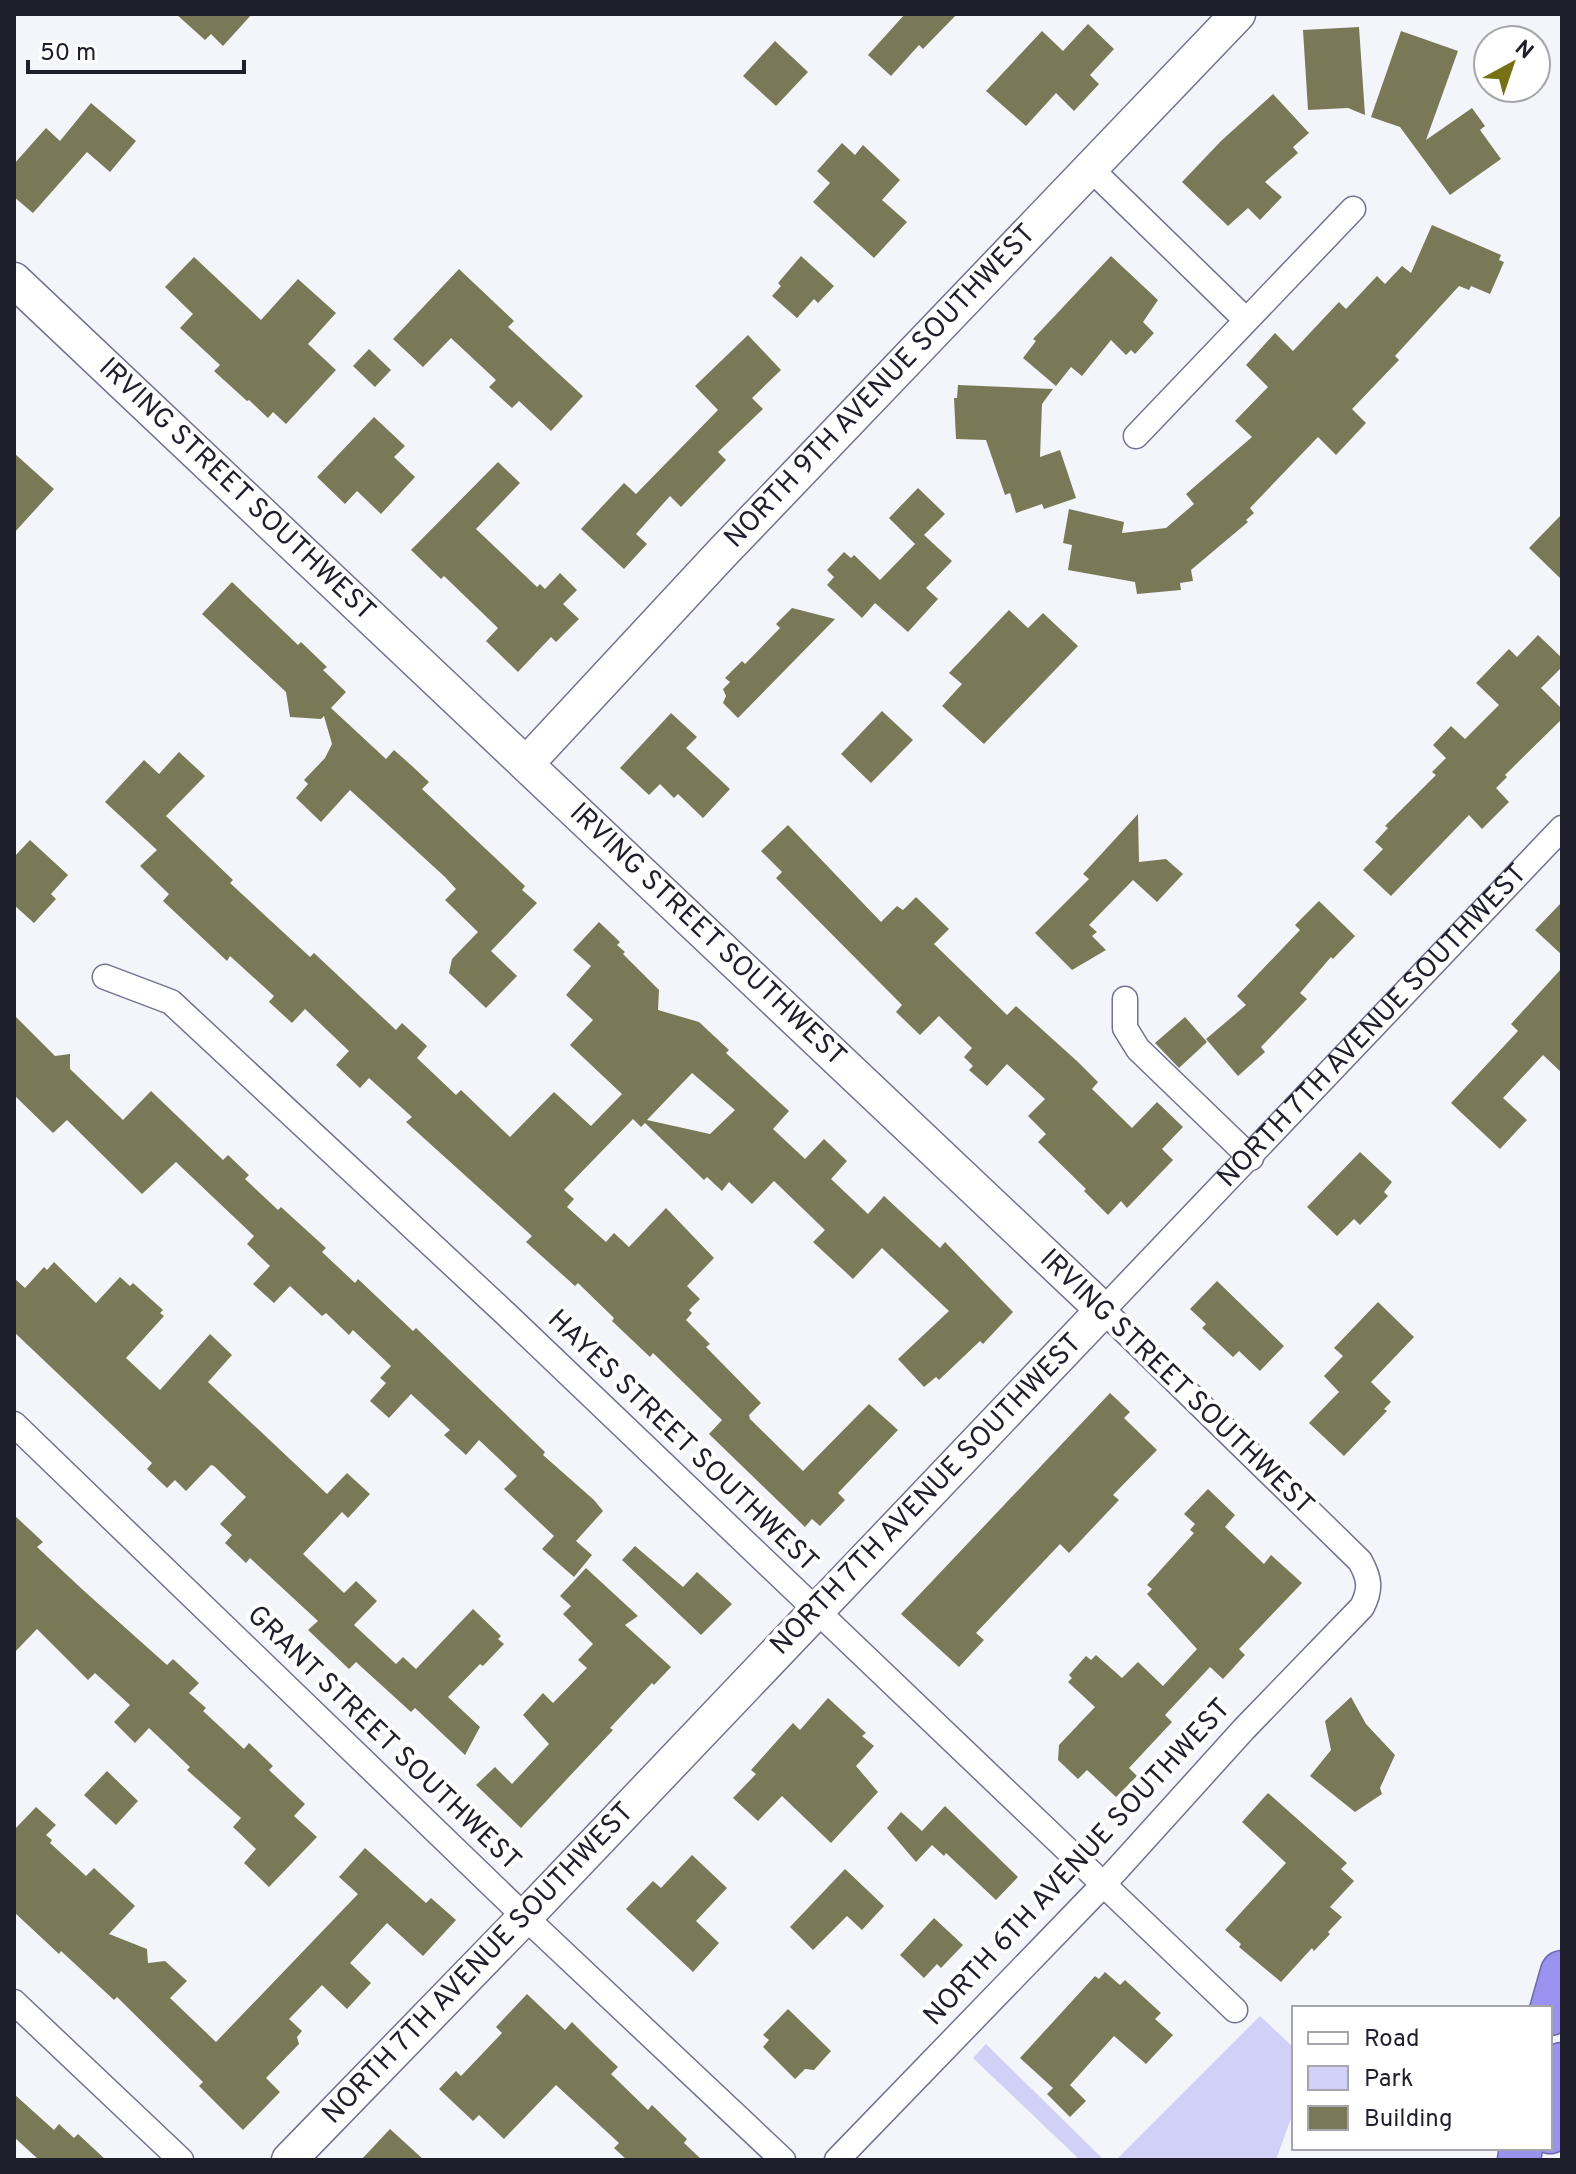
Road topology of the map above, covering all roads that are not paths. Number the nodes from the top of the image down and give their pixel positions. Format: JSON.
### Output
{"nodes":[{"id":1,"x":1238,"y":14,"type":"edge"},
{"id":2,"x":1091,"y":169,"type":"junction"},
{"id":3,"x":1353,"y":209,"type":"dead end"},
{"id":4,"x":14,"y":280,"type":"edge"},
{"id":5,"x":1246,"y":320,"type":"junction"},
{"id":6,"x":1136,"y":436,"type":"dead end"},
{"id":7,"x":526,"y":764,"type":"junction"},
{"id":8,"x":1562,"y":828,"type":"edge"},
{"id":9,"x":105,"y":977,"type":"dead end"},
{"id":10,"x":1125,"y":999,"type":"dead end"},
{"id":11,"x":1251,"y":1158,"type":"junction"},
{"id":12,"x":1103,"y":1310,"type":"junction"},
{"id":13,"x":14,"y":1424,"type":"edge"},
{"id":14,"x":1362,"y":1607,"type":"joint"},
{"id":15,"x":816,"y":1612,"type":"junction"},
{"id":16,"x":1102,"y":1886,"type":"junction"},
{"id":17,"x":525,"y":1917,"type":"junction"},
{"id":18,"x":1562,"y":1972,"type":"edge"},
{"id":19,"x":14,"y":2002,"type":"edge"},
{"id":20,"x":1552,"y":2007,"type":"edge"},
{"id":21,"x":1235,"y":2010,"type":"dead end"},
{"id":22,"x":1562,"y":2064,"type":"edge"},
{"id":23,"x":1552,"y":2121,"type":"edge"},
{"id":24,"x":181,"y":2160,"type":"edge"},
{"id":25,"x":289,"y":2160,"type":"edge"},
{"id":26,"x":783,"y":2160,"type":"edge"},
{"id":27,"x":837,"y":2160,"type":"edge"}],
"edges":[{"from":1,"to":2,"type":"street","name":"NORTH 9TH AVENUE SOUTHWEST"},
{"from":2,"to":5,"type":"street"},
{"from":2,"to":7,"type":"street","name":"NORTH 9TH AVENUE SOUTHWEST"},
{"from":3,"to":5,"type":"street"},
{"from":4,"to":7,"type":"street","name":"IRVING STREET SOUTHWEST"},
{"from":5,"to":6,"type":"street"},
{"from":7,"to":12,"type":"street","name":"IRVING STREET SOUTHWEST"},
{"from":8,"to":11,"type":"street","name":"NORTH 7TH AVENUE SOUTHWEST"},
{"from":9,"to":15,"type":"street","name":"HAYES STREET SOUTHWEST"},
{"from":10,"to":11,"type":"street"},
{"from":11,"to":12,"type":"street","name":"NORTH 7TH AVENUE SOUTHWEST"},
{"from":12,"to":14,"type":"street","name":"IRVING STREET SOUTHWEST"},
{"from":12,"to":15,"type":"street","name":"NORTH 7TH AVENUE SOUTHWEST"},
{"from":13,"to":17,"type":"street","name":"GRANT STREET SOUTHWEST"},
{"from":14,"to":16,"type":"street","name":"NORTH 6TH AVENUE SOUTHWEST"},
{"from":15,"to":16,"type":"street","name":"HAYES STREET SOUTHWEST"},
{"from":15,"to":17,"type":"street","name":"NORTH 7TH AVENUE SOUTHWEST"},
{"from":16,"to":21,"type":"street","name":"HAYES STREET SOUTHWEST"},
{"from":16,"to":27,"type":"street","name":"NORTH 6TH AVENUE SOUTHWEST"},
{"from":17,"to":25,"type":"street","name":"NORTH 7TH AVENUE SOUTHWEST"},
{"from":17,"to":26,"type":"street","name":"GRANT STREET SOUTHWEST"},
{"from":18,"to":20,"type":"highway"},
{"from":19,"to":24,"type":"street"},
{"from":22,"to":23,"type":"highway"}]}
